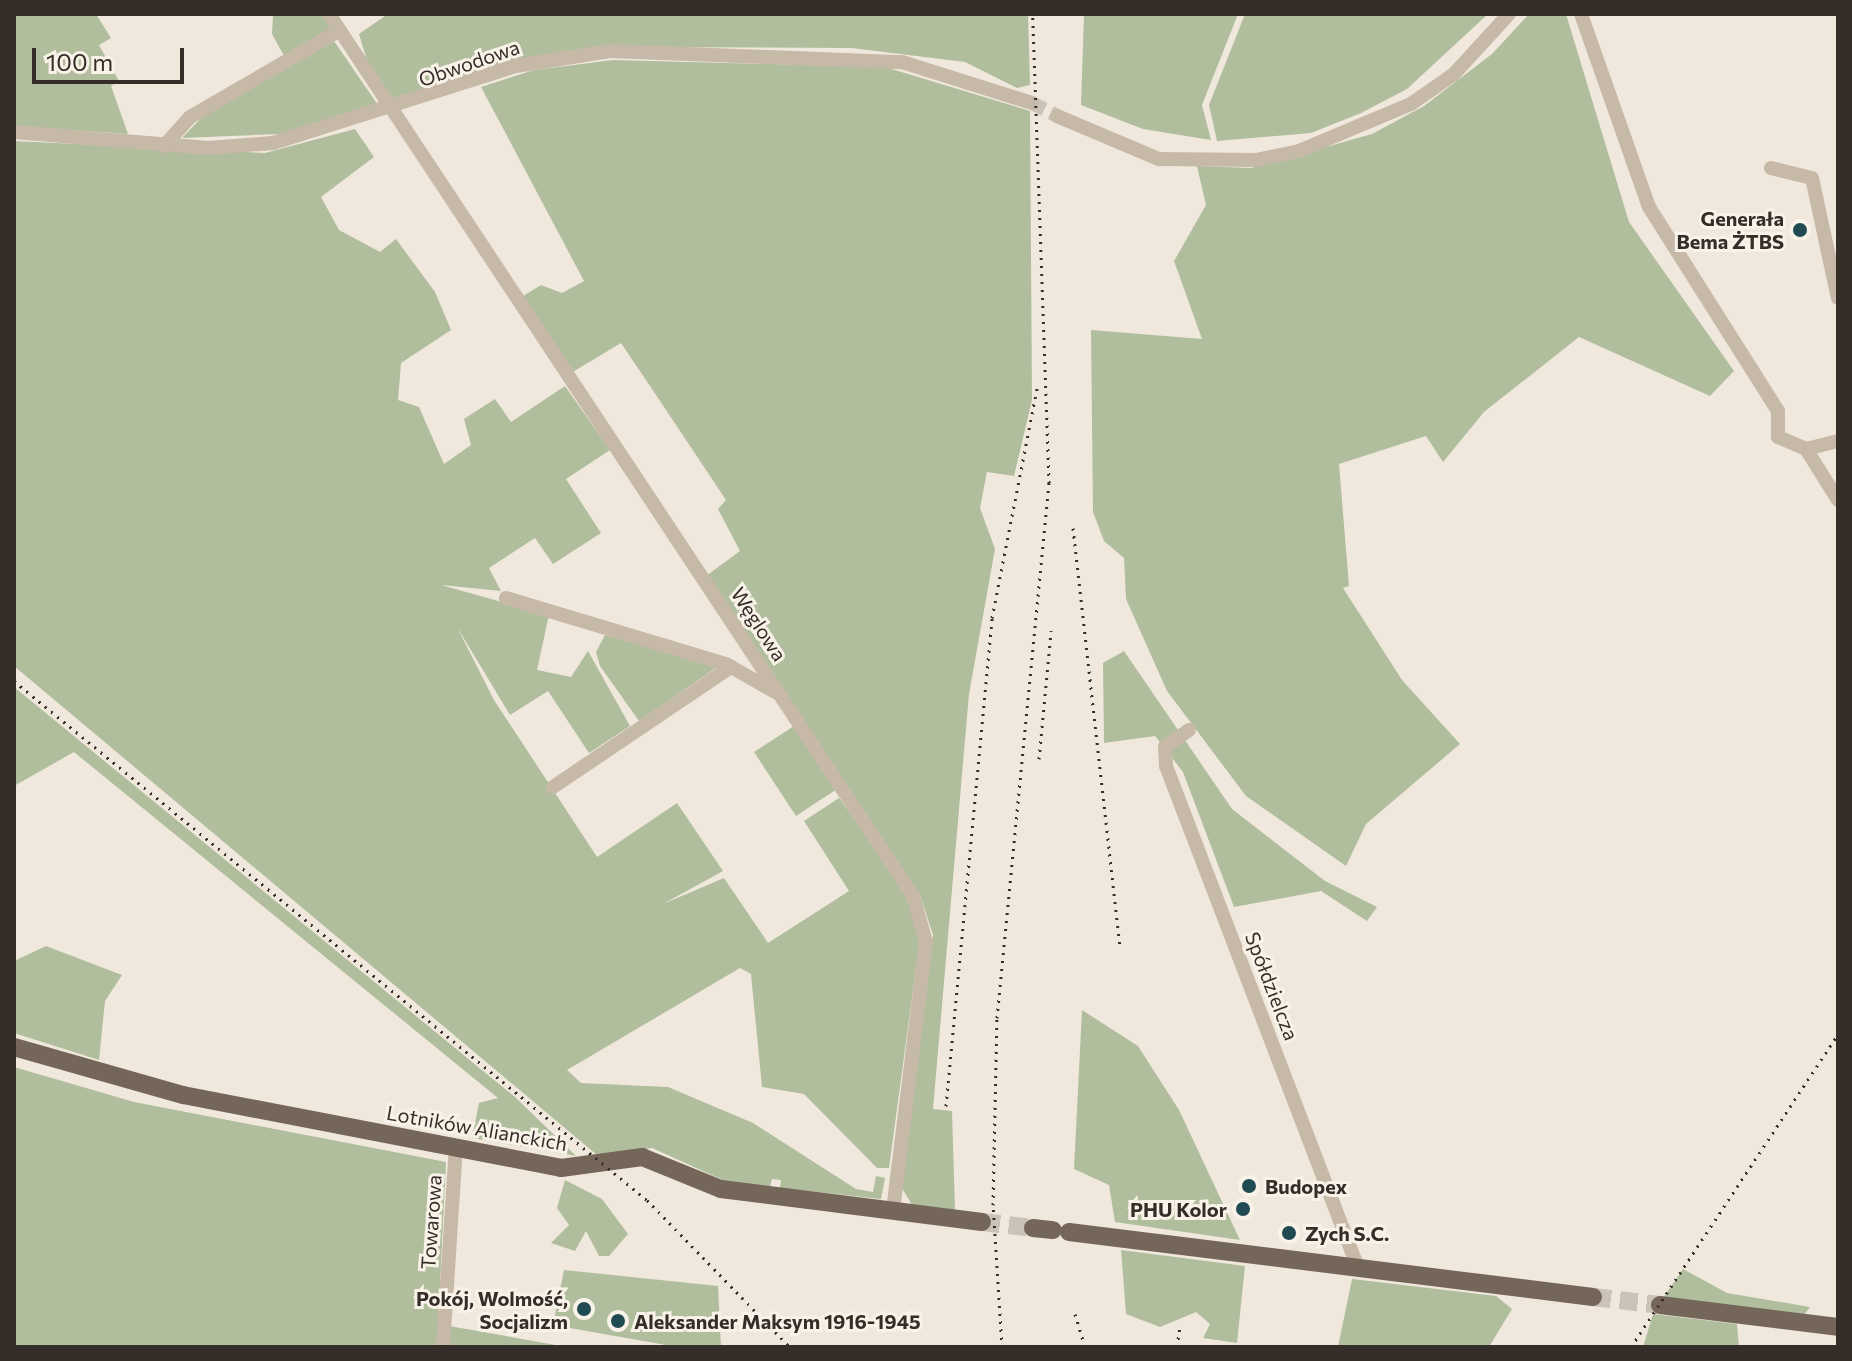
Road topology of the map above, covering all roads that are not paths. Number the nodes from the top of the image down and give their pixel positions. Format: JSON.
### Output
{"nodes":[{"id":1,"x":329,"y":14,"type":"edge"},
{"id":2,"x":1509,"y":14,"type":"edge"},
{"id":3,"x":1581,"y":14,"type":"edge"},
{"id":4,"x":340,"y":30,"type":"junction"},
{"id":5,"x":1032,"y":103,"type":"tunnel mouth"},
{"id":6,"x":393,"y":109,"type":"junction"},
{"id":7,"x":1057,"y":116,"type":"tunnel mouth"},
{"id":8,"x":14,"y":132,"type":"edge"},
{"id":9,"x":164,"y":146,"type":"junction"},
{"id":10,"x":1771,"y":168,"type":"dead end"},
{"id":11,"x":1838,"y":298,"type":"edge"},
{"id":12,"x":1838,"y":441,"type":"edge"},
{"id":13,"x":1806,"y":449,"type":"junction"},
{"id":14,"x":1838,"y":500,"type":"edge"},
{"id":15,"x":506,"y":598,"type":"dead end"},
{"id":16,"x":731,"y":667,"type":"junction"},
{"id":17,"x":781,"y":695,"type":"junction"},
{"id":18,"x":1189,"y":730,"type":"dead end"},
{"id":19,"x":553,"y":787,"type":"dead end"},
{"id":20,"x":14,"y":1047,"type":"edge"},
{"id":21,"x":456,"y":1148,"type":"junction"},
{"id":22,"x":893,"y":1211,"type":"junction"},
{"id":23,"x":982,"y":1222,"type":"tunnel mouth"},
{"id":24,"x":1033,"y":1228,"type":"tunnel mouth"},
{"id":25,"x":1358,"y":1268,"type":"junction"},
{"id":26,"x":1593,"y":1297,"type":"tunnel mouth"},
{"id":27,"x":1660,"y":1305,"type":"tunnel mouth"},
{"id":28,"x":1838,"y":1327,"type":"edge"},
{"id":29,"x":443,"y":1347,"type":"edge"}],
"edges":[{"from":1,"to":4,"type":"street","name":"Węglowa"},
{"from":2,"to":7,"type":"street"},
{"from":3,"to":13,"type":"street"},
{"from":4,"to":6,"type":"street","name":"Węglowa"},
{"from":4,"to":9,"type":"street"},
{"from":5,"to":6,"type":"street","name":"Obwodowa"},
{"from":6,"to":9,"type":"street","name":"Obwodowa"},
{"from":6,"to":17,"type":"street","name":"Węglowa"},
{"from":8,"to":9,"type":"street","name":"Obwodowa"},
{"from":10,"to":11,"type":"street"},
{"from":12,"to":13,"type":"street"},
{"from":13,"to":14,"type":"street"},
{"from":15,"to":16,"type":"street"},
{"from":16,"to":17,"type":"street"},
{"from":16,"to":19,"type":"street"},
{"from":17,"to":22,"type":"street","name":"Węglowa"},
{"from":18,"to":25,"type":"street","name":"Spółdzielcza"},
{"from":20,"to":21,"type":"main road","name":"Lotników Alianckich"},
{"from":21,"to":22,"type":"main road","name":"Lotników Alianckich"},
{"from":21,"to":29,"type":"street","name":"Towarowa"},
{"from":22,"to":23,"type":"main road","name":"Lotników Alianckich"},
{"from":24,"to":25,"type":"main road"},
{"from":25,"to":26,"type":"main road"},
{"from":27,"to":28,"type":"main road"}]}
